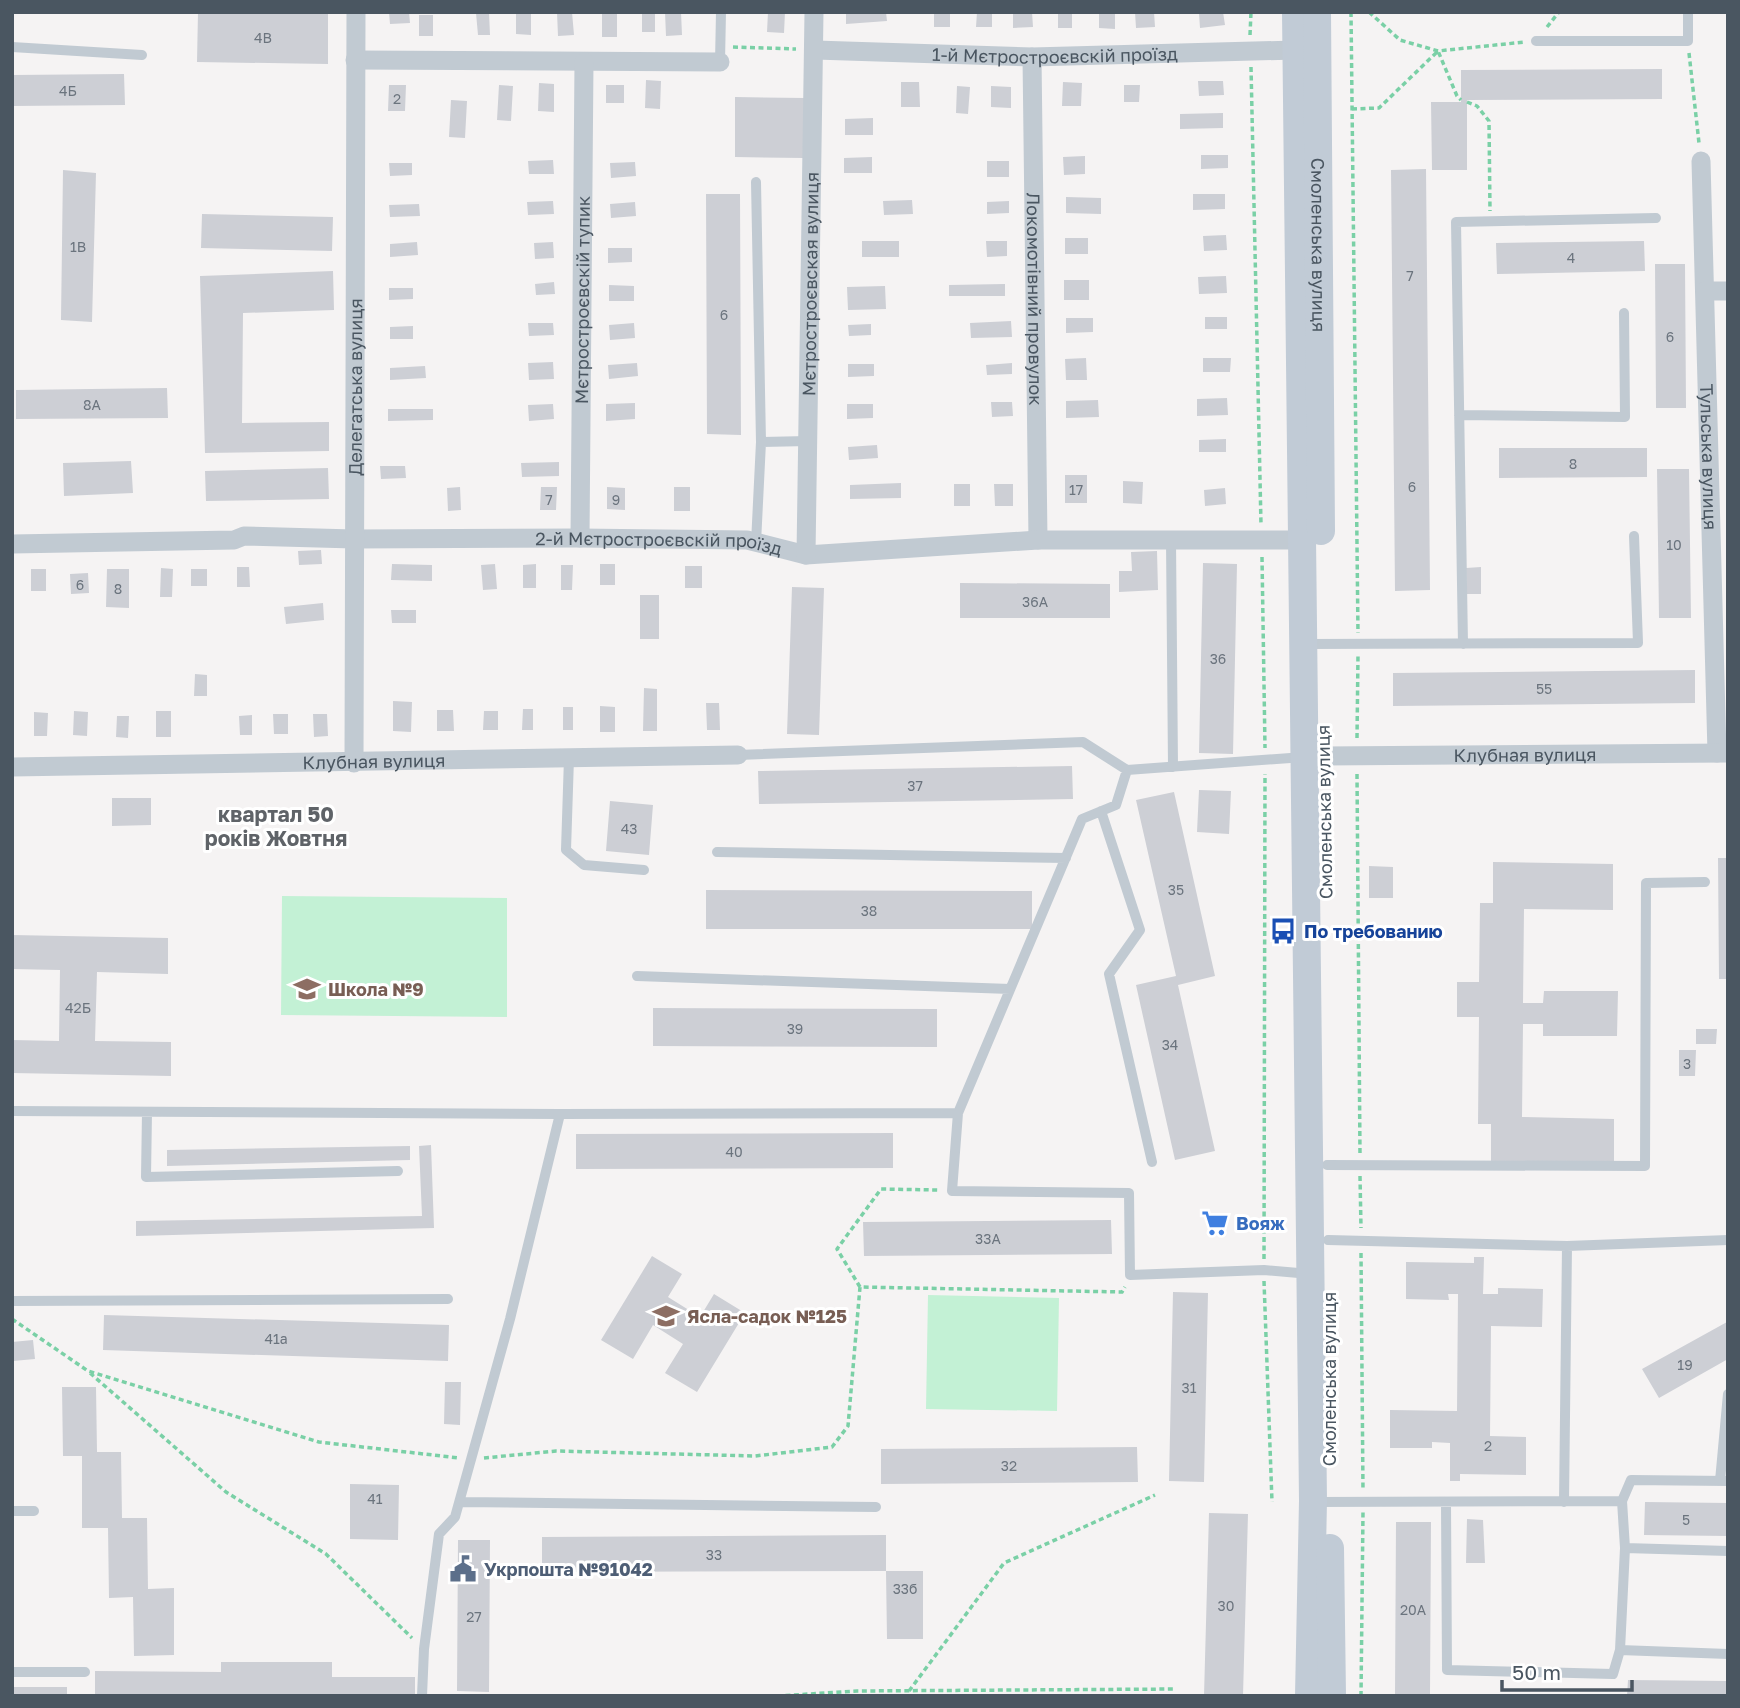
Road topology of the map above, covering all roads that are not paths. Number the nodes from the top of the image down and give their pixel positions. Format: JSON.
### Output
{"nodes":[{"id":1,"x":356,"y":12,"type":"edge"},
{"id":2,"x":721,"y":12,"type":"edge"},
{"id":3,"x":814,"y":12,"type":"edge"},
{"id":4,"x":1296,"y":12,"type":"edge"},
{"id":5,"x":1317,"y":12,"type":"edge"},
{"id":6,"x":1688,"y":12,"type":"edge"},
{"id":7,"x":1536,"y":41,"type":"road end"},
{"id":8,"x":12,"y":47,"type":"edge"},
{"id":9,"x":815,"y":50,"type":"junction"},
{"id":10,"x":1295,"y":50,"type":"junction"},
{"id":11,"x":720,"y":54,"type":"joint"},
{"id":12,"x":142,"y":55,"type":"dead end"},
{"id":13,"x":1032,"y":57,"type":"junction"},
{"id":14,"x":355,"y":60,"type":"junction"},
{"id":15,"x":584,"y":62,"type":"junction"},
{"id":16,"x":1701,"y":161,"type":"road end"},
{"id":17,"x":757,"y":182,"type":"dead end"},
{"id":18,"x":1656,"y":218,"type":"dead end"},
{"id":19,"x":1705,"y":291,"type":"junction"},
{"id":20,"x":1728,"y":291,"type":"edge"},
{"id":21,"x":1624,"y":313,"type":"dead end"},
{"id":22,"x":1460,"y":415,"type":"junction"},
{"id":23,"x":808,"y":440,"type":"junction"},
{"id":24,"x":761,"y":442,"type":"junction"},
{"id":25,"x":1634,"y":536,"type":"dead end"},
{"id":26,"x":580,"y":538,"type":"junction"},
{"id":27,"x":354,"y":539,"type":"junction"},
{"id":28,"x":1171,"y":539,"type":"junction"},
{"id":29,"x":1038,"y":540,"type":"junction"},
{"id":30,"x":1302,"y":540,"type":"junction"},
{"id":31,"x":756,"y":543,"type":"junction"},
{"id":32,"x":12,"y":544,"type":"edge"},
{"id":33,"x":806,"y":555,"type":"junction"},
{"id":34,"x":1312,"y":644,"type":"junction"},
{"id":35,"x":1463,"y":644,"type":"junction"},
{"id":36,"x":1722,"y":753,"type":"edge"},
{"id":37,"x":738,"y":755,"type":"joint"},
{"id":38,"x":1314,"y":756,"type":"junction"},
{"id":39,"x":569,"y":758,"type":"junction"},
{"id":40,"x":354,"y":763,"type":"junction"},
{"id":41,"x":1173,"y":766,"type":"junction"},
{"id":42,"x":12,"y":767,"type":"edge"},
{"id":43,"x":1127,"y":771,"type":"junction"},
{"id":44,"x":1101,"y":811,"type":"junction"},
{"id":45,"x":717,"y":852,"type":"dead end"},
{"id":46,"x":1066,"y":858,"type":"junction"},
{"id":47,"x":644,"y":870,"type":"dead end"},
{"id":48,"x":1705,"y":882,"type":"dead end"},
{"id":49,"x":637,"y":976,"type":"dead end"},
{"id":50,"x":1010,"y":989,"type":"junction"},
{"id":51,"x":12,"y":1111,"type":"edge"},
{"id":52,"x":146,"y":1112,"type":"junction"},
{"id":53,"x":958,"y":1113,"type":"junction"},
{"id":54,"x":560,"y":1114,"type":"junction"},
{"id":55,"x":1152,"y":1162,"type":"dead end"},
{"id":56,"x":1327,"y":1165,"type":"junction"},
{"id":57,"x":398,"y":1171,"type":"dead end"},
{"id":58,"x":1328,"y":1240,"type":"junction"},
{"id":59,"x":1728,"y":1241,"type":"edge"},
{"id":60,"x":1567,"y":1246,"type":"junction"},
{"id":61,"x":1310,"y":1274,"type":"junction"},
{"id":62,"x":448,"y":1300,"type":"dead end"},
{"id":63,"x":12,"y":1301,"type":"edge"},
{"id":64,"x":1728,"y":1394,"type":"edge"},
{"id":65,"x":1724,"y":1481,"type":"edge"},
{"id":66,"x":1622,"y":1501,"type":"junction"},
{"id":67,"x":460,"y":1502,"type":"junction"},
{"id":68,"x":1322,"y":1502,"type":"junction"},
{"id":69,"x":1564,"y":1502,"type":"junction"},
{"id":70,"x":1446,"y":1503,"type":"junction"},
{"id":71,"x":876,"y":1507,"type":"dead end"},
{"id":72,"x":12,"y":1511,"type":"edge"},
{"id":73,"x":34,"y":1511,"type":"dead end"},
{"id":74,"x":1625,"y":1548,"type":"junction"},
{"id":75,"x":1728,"y":1551,"type":"edge"},
{"id":76,"x":1620,"y":1650,"type":"junction"},
{"id":77,"x":1728,"y":1654,"type":"edge"},
{"id":78,"x":12,"y":1672,"type":"edge"},
{"id":79,"x":85,"y":1672,"type":"dead end"},
{"id":80,"x":422,"y":1696,"type":"edge"},
{"id":81,"x":1309,"y":1696,"type":"edge"},
{"id":82,"x":1332,"y":1696,"type":"edge"}],
"edges":[{"from":1,"to":14,"type":"street","name":"Делегатська вулиця"},
{"from":2,"to":11,"type":"lane"},
{"from":3,"to":9,"type":"street","name":"Мєтростроєвская вулиця"},
{"from":4,"to":10,"type":"street","name":"Смоленська вулиця"},
{"from":5,"to":34,"type":"street","name":"Смоленська вулиця"},
{"from":6,"to":7,"type":"lane"},
{"from":8,"to":12,"type":"lane"},
{"from":9,"to":13,"type":"street","name":"1-й Мєтростроєвскій проїзд"},
{"from":9,"to":23,"type":"street","name":"Мєтростроєвская вулиця"},
{"from":10,"to":13,"type":"street","name":"1-й Мєтростроєвскій проїзд"},
{"from":10,"to":30,"type":"street","name":"Смоленська вулиця"},
{"from":11,"to":15,"type":"street"},
{"from":13,"to":29,"type":"street","name":"Локомотівний провулок"},
{"from":14,"to":15,"type":"street"},
{"from":14,"to":27,"type":"street","name":"Делегатська вулиця"},
{"from":15,"to":26,"type":"street","name":"Мєтростроєвскій тупик"},
{"from":16,"to":19,"type":"street","name":"Тульська вулиця"},
{"from":17,"to":24,"type":"lane"},
{"from":18,"to":22,"type":"lane"},
{"from":19,"to":20,"type":"street"},
{"from":19,"to":36,"type":"street","name":"Тульська вулиця"},
{"from":21,"to":22,"type":"lane"},
{"from":22,"to":35,"type":"lane"},
{"from":23,"to":24,"type":"lane"},
{"from":23,"to":33,"type":"street","name":"Мєтростроєвская вулиця"},
{"from":24,"to":31,"type":"lane"},
{"from":25,"to":35,"type":"lane"},
{"from":26,"to":27,"type":"street","name":"2-й Мєтростроєвскій проїзд"},
{"from":26,"to":31,"type":"street","name":"2-й Мєтростроєвскій проїзд"},
{"from":27,"to":32,"type":"street","name":"2-й Мєтростроєвскій проїзд"},
{"from":27,"to":40,"type":"street","name":"Делегатська вулиця"},
{"from":28,"to":29,"type":"street","name":"2-й Мєтростроєвскій проїзд"},
{"from":28,"to":30,"type":"street","name":"2-й Мєтростроєвскій проїзд"},
{"from":28,"to":41,"type":"lane"},
{"from":29,"to":33,"type":"street","name":"2-й Мєтростроєвскій проїзд"},
{"from":30,"to":34,"type":"street","name":"Смоленська вулиця"},
{"from":31,"to":33,"type":"street","name":"2-й Мєтростроєвскій проїзд"},
{"from":34,"to":35,"type":"lane"},
{"from":34,"to":38,"type":"street","name":"Смоленська вулиця"},
{"from":36,"to":38,"type":"street","name":"Клубная вулиця"},
{"from":37,"to":39,"type":"street","name":"Клубная вулиця"},
{"from":37,"to":43,"type":"lane"},
{"from":38,"to":41,"type":"lane"},
{"from":38,"to":56,"type":"street","name":"Смоленська вулиця"},
{"from":38,"to":61,"type":"street","name":"Смоленська вулиця"},
{"from":39,"to":40,"type":"street","name":"Клубная вулиця"},
{"from":39,"to":47,"type":"lane"},
{"from":40,"to":42,"type":"street","name":"Клубная вулиця"},
{"from":41,"to":43,"type":"lane"},
{"from":43,"to":44,"type":"lane"},
{"from":44,"to":46,"type":"lane"},
{"from":44,"to":55,"type":"lane"},
{"from":45,"to":46,"type":"lane"},
{"from":46,"to":50,"type":"lane"},
{"from":48,"to":56,"type":"lane"},
{"from":49,"to":50,"type":"lane"},
{"from":50,"to":53,"type":"lane"},
{"from":51,"to":52,"type":"lane"},
{"from":52,"to":54,"type":"lane"},
{"from":52,"to":57,"type":"lane"},
{"from":53,"to":54,"type":"lane"},
{"from":53,"to":61,"type":"lane"},
{"from":54,"to":67,"type":"lane"},
{"from":56,"to":58,"type":"street","name":"Смоленська вулиця"},
{"from":58,"to":60,"type":"lane"},
{"from":58,"to":68,"type":"street","name":"Смоленська вулиця"},
{"from":59,"to":60,"type":"lane"},
{"from":60,"to":69,"type":"lane"},
{"from":61,"to":68,"type":"street","name":"Смоленська вулиця"},
{"from":62,"to":63,"type":"lane"},
{"from":64,"to":65,"type":"lane"},
{"from":65,"to":66,"type":"lane"},
{"from":66,"to":69,"type":"lane"},
{"from":66,"to":74,"type":"lane"},
{"from":67,"to":71,"type":"lane"},
{"from":67,"to":80,"type":"lane"},
{"from":68,"to":70,"type":"lane"},
{"from":68,"to":81,"type":"street","name":"Смоленська вулиця"},
{"from":68,"to":82,"type":"street","name":"Смоленська вулиця"},
{"from":69,"to":70,"type":"lane"},
{"from":70,"to":76,"type":"lane"},
{"from":72,"to":73,"type":"lane"},
{"from":74,"to":75,"type":"lane"},
{"from":74,"to":76,"type":"lane"},
{"from":76,"to":77,"type":"lane"},
{"from":78,"to":79,"type":"lane"}]}
